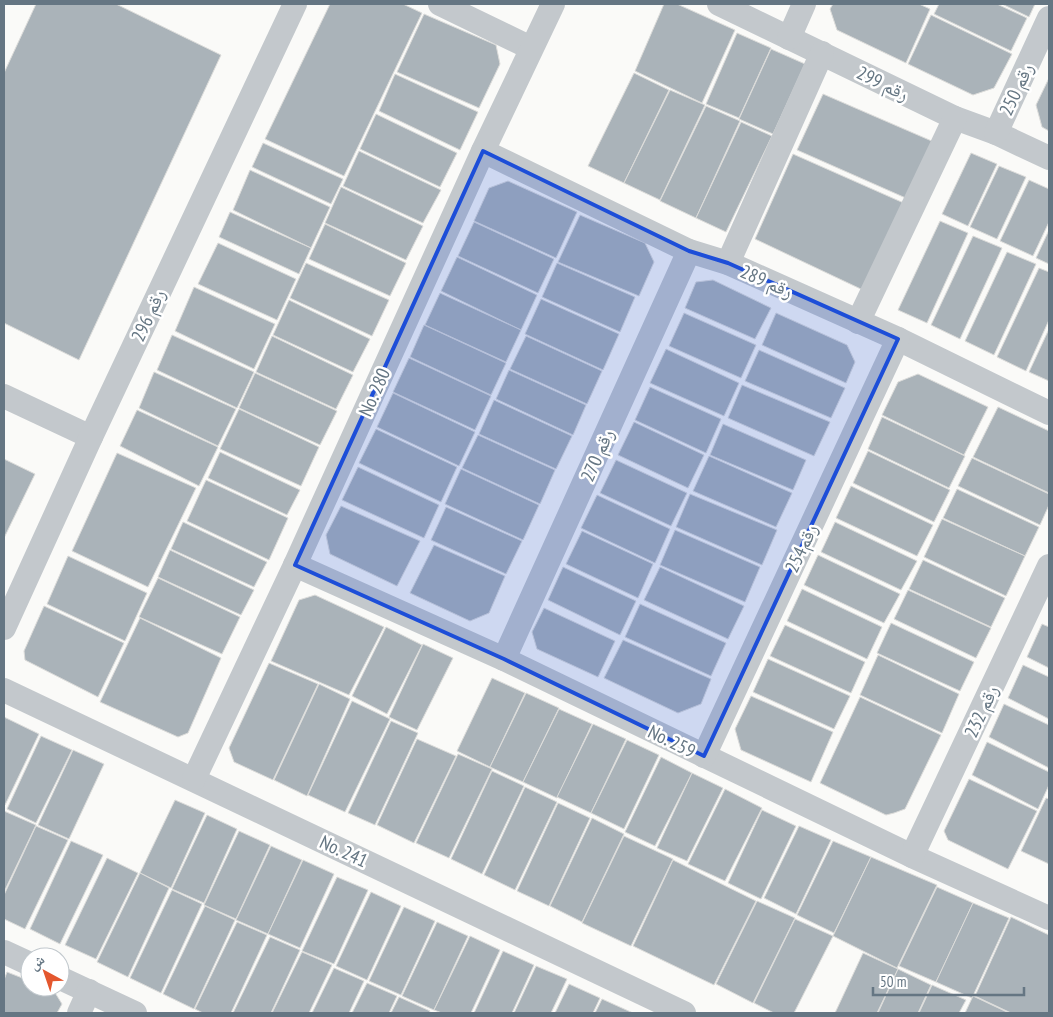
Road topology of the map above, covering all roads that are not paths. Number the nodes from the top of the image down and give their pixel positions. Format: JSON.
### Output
{"nodes":[{"id":1,"x":295,"y":4,"type":"edge"},
{"id":2,"x":440,"y":4,"type":"edge"},
{"id":3,"x":553,"y":4,"type":"edge"},
{"id":4,"x":719,"y":4,"type":"edge"},
{"id":5,"x":804,"y":4,"type":"edge"},
{"id":6,"x":1049,"y":18,"type":"edge"},
{"id":7,"x":789,"y":38,"type":"junction"},
{"id":8,"x":531,"y":48,"type":"junction"},
{"id":9,"x":822,"y":53,"type":"junction"},
{"id":10,"x":955,"y":118,"type":"junction"},
{"id":11,"x":996,"y":133,"type":"junction"},
{"id":12,"x":483,"y":151,"type":"junction"},
{"id":13,"x":1049,"y":158,"type":"edge"},
{"id":14,"x":690,"y":251,"type":"junction"},
{"id":15,"x":728,"y":263,"type":"junction"},
{"id":16,"x":858,"y":322,"type":"junction"},
{"id":17,"x":898,"y":339,"type":"junction"},
{"id":18,"x":4,"y":396,"type":"edge"},
{"id":19,"x":1049,"y":413,"type":"edge"},
{"id":20,"x":91,"y":437,"type":"junction"},
{"id":21,"x":295,"y":565,"type":"junction"},
{"id":22,"x":1049,"y":566,"type":"edge"},
{"id":23,"x":4,"y":627,"type":"edge"},
{"id":24,"x":504,"y":659,"type":"junction"},
{"id":25,"x":4,"y":690,"type":"edge"},
{"id":26,"x":704,"y":756,"type":"junction"},
{"id":27,"x":194,"y":779,"type":"junction"},
{"id":28,"x":912,"y":856,"type":"junction"},
{"id":29,"x":1049,"y":918,"type":"edge"},
{"id":30,"x":4,"y":952,"type":"edge"},
{"id":31,"x":20,"y":959,"type":"edge"},
{"id":32,"x":70,"y":982,"type":"edge"},
{"id":33,"x":89,"y":991,"type":"junction"},
{"id":34,"x":79,"y":1013,"type":"edge"},
{"id":35,"x":135,"y":1013,"type":"edge"},
{"id":36,"x":684,"y":1013,"type":"edge"}],
"edges":[{"from":1,"to":20,"type":"street","name":"رقم 296"},
{"from":2,"to":8,"type":"street"},
{"from":3,"to":8,"type":"street","name":"No. 280"},
{"from":4,"to":7,"type":"street","name":"رقم 299"},
{"from":5,"to":7,"type":"street"},
{"from":6,"to":11,"type":"street","name":"رقم 250"},
{"from":7,"to":9,"type":"street","name":"رقم 299"},
{"from":8,"to":12,"type":"street","name":"No. 280"},
{"from":9,"to":10,"type":"street","name":"رقم 299"},
{"from":9,"to":15,"type":"street"},
{"from":10,"to":11,"type":"street","name":"رقم 299"},
{"from":10,"to":16,"type":"street"},
{"from":11,"to":13,"type":"street","name":"رقم 299"},
{"from":12,"to":14,"type":"street","name":"رقم 289"},
{"from":12,"to":21,"type":"street","name":"No. 280"},
{"from":14,"to":15,"type":"street","name":"رقم 289"},
{"from":14,"to":24,"type":"street","name":"رقم 270"},
{"from":15,"to":16,"type":"street","name":"رقم 289"},
{"from":16,"to":17,"type":"street","name":"رقم 289"},
{"from":17,"to":19,"type":"street","name":"رقم 289"},
{"from":17,"to":26,"type":"street","name":"رقم254"},
{"from":18,"to":20,"type":"street"},
{"from":20,"to":23,"type":"street","name":"رقم 296"},
{"from":21,"to":24,"type":"street","name":"No. 259"},
{"from":21,"to":27,"type":"street","name":"No. 280"},
{"from":22,"to":28,"type":"street","name":"رقم 232"},
{"from":24,"to":26,"type":"street","name":"No. 259"},
{"from":25,"to":27,"type":"street","name":"No. 241"},
{"from":26,"to":28,"type":"street","name":"No. 259"},
{"from":27,"to":36,"type":"street","name":"No. 241"},
{"from":28,"to":29,"type":"street","name":"No. 259"},
{"from":30,"to":31,"type":"street"},
{"from":32,"to":33,"type":"street"},
{"from":33,"to":34,"type":"street"},
{"from":33,"to":35,"type":"street"}]}
